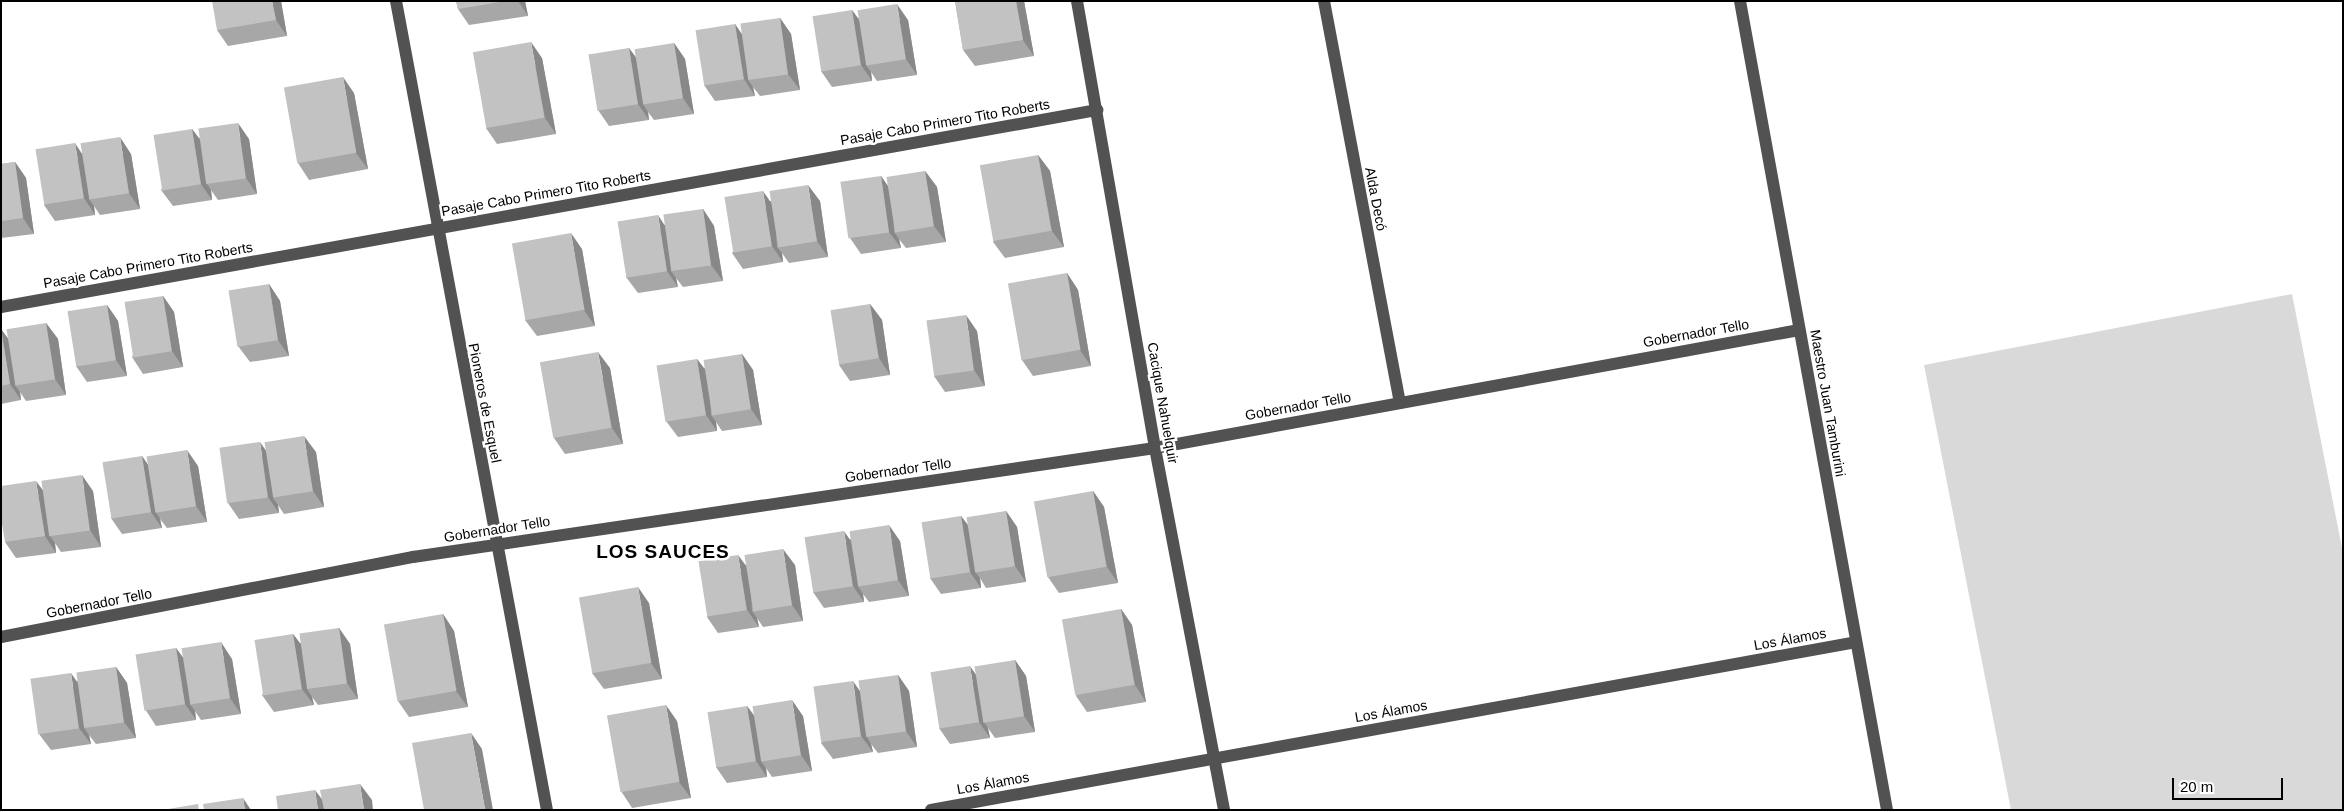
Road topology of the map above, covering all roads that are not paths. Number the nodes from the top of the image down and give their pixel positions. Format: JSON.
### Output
{"nodes":[{"id":1,"x":396,"y":1,"type":"edge"},
{"id":2,"x":1077,"y":1,"type":"edge"},
{"id":3,"x":1324,"y":1,"type":"edge"},
{"id":4,"x":1740,"y":1,"type":"edge"},
{"id":5,"x":1097,"y":110,"type":"junction"},
{"id":6,"x":437,"y":228,"type":"junction"},
{"id":7,"x":1,"y":307,"type":"edge"},
{"id":8,"x":1799,"y":330,"type":"junction"},
{"id":9,"x":1400,"y":403,"type":"junction"},
{"id":10,"x":1155,"y":448,"type":"junction"},
{"id":11,"x":496,"y":544,"type":"junction"},
{"id":12,"x":1,"y":637,"type":"edge"},
{"id":13,"x":1856,"y":642,"type":"junction"},
{"id":14,"x":1214,"y":758,"type":"junction"},
{"id":15,"x":547,"y":810,"type":"edge"},
{"id":16,"x":931,"y":810,"type":"edge"},
{"id":17,"x":1224,"y":810,"type":"edge"},
{"id":18,"x":1887,"y":810,"type":"edge"}],
"edges":[{"from":1,"to":6,"type":"street","name":"Pioneros de Esquel"},
{"from":2,"to":5,"type":"street","name":"Cacique Nahuelquir"},
{"from":3,"to":9,"type":"street","name":"Alda Decó"},
{"from":4,"to":8,"type":"street","name":"Maestro Juan Tamburini"},
{"from":5,"to":6,"type":"street","name":"Pasaje Cabo Primero Tito Roberts"},
{"from":5,"to":10,"type":"street","name":"Cacique Nahuelquir"},
{"from":6,"to":7,"type":"street","name":"Pasaje Cabo Primero Tito Roberts"},
{"from":6,"to":11,"type":"street","name":"Pioneros de Esquel"},
{"from":8,"to":9,"type":"street","name":"Gobernador Tello"},
{"from":8,"to":13,"type":"street","name":"Maestro Juan Tamburini"},
{"from":9,"to":10,"type":"street","name":"Gobernador Tello"},
{"from":10,"to":11,"type":"street","name":"Gobernador Tello"},
{"from":10,"to":14,"type":"street","name":"Cacique Nahuelquir"},
{"from":11,"to":12,"type":"street","name":"Gobernador Tello"},
{"from":11,"to":15,"type":"street","name":"Pioneros de Esquel"},
{"from":13,"to":14,"type":"street","name":"Los Álamos"},
{"from":13,"to":18,"type":"street","name":"Maestro Juan Tamburini"},
{"from":14,"to":16,"type":"street","name":"Los Álamos"},
{"from":14,"to":17,"type":"street","name":"Cacique Nahuelquir"}]}
